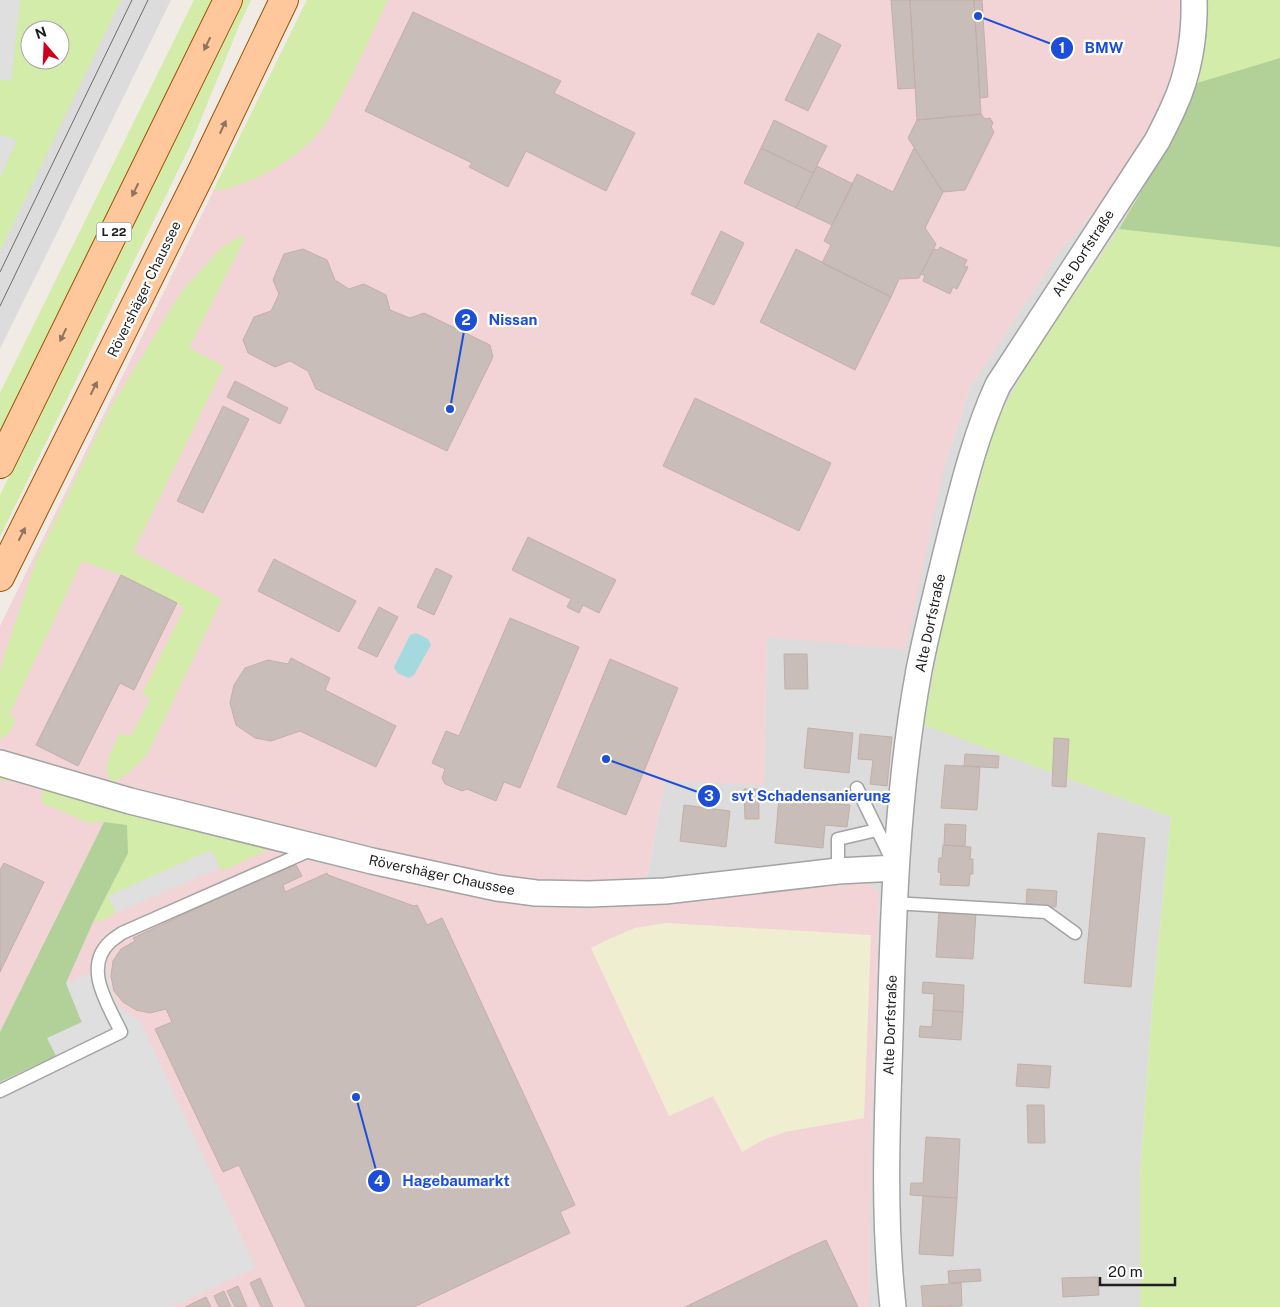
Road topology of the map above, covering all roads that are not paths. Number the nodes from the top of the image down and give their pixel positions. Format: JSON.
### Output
{"nodes":[{"id":1,"x":228,"y":0,"type":"edge"},
{"id":2,"x":284,"y":0,"type":"edge"},
{"id":3,"x":1194,"y":0,"type":"edge"},
{"id":4,"x":0,"y":464,"type":"edge"},
{"id":5,"x":0,"y":577,"type":"edge"},
{"id":6,"x":0,"y":763,"type":"edge"},
{"id":7,"x":858,"y":788,"type":"dead end"},
{"id":8,"x":877,"y":830,"type":"junction"},
{"id":9,"x":318,"y":847,"type":"junction"},
{"id":10,"x":896,"y":868,"type":"junction"},
{"id":11,"x":838,"y":871,"type":"junction"},
{"id":12,"x":893,"y":903,"type":"junction"},
{"id":13,"x":1075,"y":933,"type":"dead end"},
{"id":14,"x":0,"y":1091,"type":"edge"},
{"id":15,"x":892,"y":1307,"type":"edge"}],
"edges":[{"from":1,"to":4,"type":"main road","number":"L 22","one_way":true},
{"from":5,"to":2,"type":"main road","name":"Rövershäger Chaussee","one_way":true},
{"from":3,"to":10,"type":"street","name":"Alte Dorfstraße"},
{"from":6,"to":9,"type":"street","name":"Rövershäger Chaussee"},
{"from":7,"to":8,"type":"lane"},
{"from":8,"to":10,"type":"lane"},
{"from":8,"to":11,"type":"lane"},
{"from":9,"to":11,"type":"street","name":"Rövershäger Chaussee"},
{"from":9,"to":14,"type":"lane"},
{"from":10,"to":11,"type":"street","name":"Rövershäger Chaussee"},
{"from":10,"to":12,"type":"street","name":"Alte Dorfstraße"},
{"from":12,"to":13,"type":"lane"},
{"from":12,"to":15,"type":"street","name":"Alte Dorfstraße"}]}
